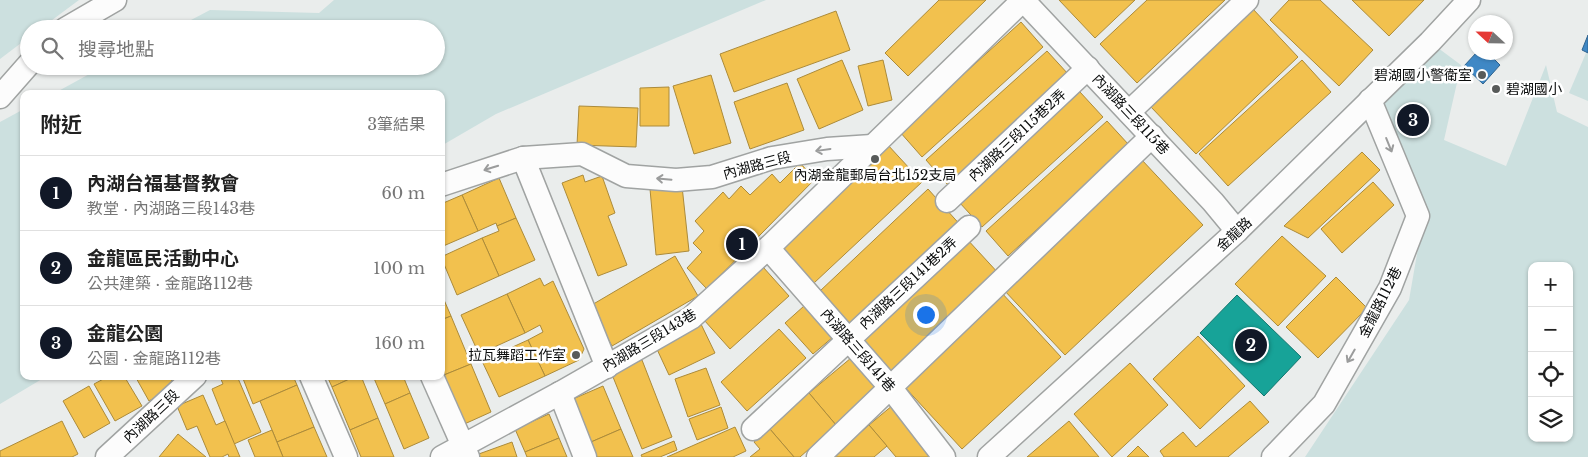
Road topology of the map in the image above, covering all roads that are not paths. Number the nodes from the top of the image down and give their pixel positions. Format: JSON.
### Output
{"nodes":[{"id":1,"x":115,"y":0,"type":"edge"},
{"id":2,"x":1023,"y":0,"type":"edge"},
{"id":3,"x":1247,"y":0,"type":"edge"},
{"id":4,"x":1469,"y":0,"type":"edge"},
{"id":5,"x":81,"y":20,"type":"edge"},
{"id":6,"x":1088,"y":68,"type":"junction"},
{"id":7,"x":20,"y":74,"type":"edge"},
{"id":8,"x":0,"y":97,"type":"edge"},
{"id":9,"x":1370,"y":100,"type":"junction"},
{"id":10,"x":1129,"y":112,"type":"junction"},
{"id":11,"x":1152,"y":136,"type":"junction"},
{"id":12,"x":872,"y":146,"type":"junction"},
{"id":13,"x":523,"y":158,"type":"junction"},
{"id":14,"x":445,"y":184,"type":"edge"},
{"id":15,"x":947,"y":201,"type":"dead end"},
{"id":16,"x":969,"y":227,"type":"dead end"},
{"id":17,"x":1237,"y":231,"type":"junction"},
{"id":18,"x":768,"y":248,"type":"junction"},
{"id":19,"x":848,"y":339,"type":"junction"},
{"id":20,"x":607,"y":367,"type":"junction"},
{"id":21,"x":190,"y":380,"type":"edge"},
{"id":22,"x":313,"y":380,"type":"edge"},
{"id":23,"x":434,"y":380,"type":"edge"},
{"id":24,"x":890,"y":386,"type":"junction"},
{"id":25,"x":560,"y":393,"type":"junction"},
{"id":26,"x":753,"y":429,"type":"dead end"},
{"id":27,"x":466,"y":451,"type":"edge"},
{"id":28,"x":107,"y":457,"type":"edge"},
{"id":29,"x":346,"y":457,"type":"edge"},
{"id":30,"x":442,"y":457,"type":"edge"},
{"id":31,"x":585,"y":457,"type":"edge"},
{"id":32,"x":818,"y":457,"type":"edge"},
{"id":33,"x":944,"y":457,"type":"edge"},
{"id":34,"x":989,"y":457,"type":"edge"},
{"id":35,"x":1273,"y":457,"type":"edge"}],
"edges":[{"from":1,"to":5,"type":"street"},
{"from":2,"to":6,"type":"street","name":"內湖路三段115巷"},
{"from":2,"to":12,"type":"street"},
{"from":3,"to":10,"type":"street"},
{"from":4,"to":9,"type":"street","name":"金龍路"},
{"from":6,"to":10,"type":"street","name":"內湖路三段115巷"},
{"from":6,"to":15,"type":"street","name":"內湖路三段115巷2弄"},
{"from":7,"to":8,"type":"street"},
{"from":9,"to":17,"type":"street","name":"金龍路"},
{"from":9,"to":35,"type":"street","name":"金龍路112巷","one_way":true},
{"from":10,"to":11,"type":"street","name":"內湖路三段115巷"},
{"from":11,"to":17,"type":"street","name":"內湖路三段115巷"},
{"from":11,"to":24,"type":"street"},
{"from":12,"to":13,"type":"street","name":"內湖路三段","one_way":true},
{"from":12,"to":18,"type":"street","name":"內湖路三段143巷"},
{"from":13,"to":14,"type":"street","name":"內湖路三段","one_way":true},
{"from":13,"to":20,"type":"street"},
{"from":16,"to":19,"type":"street","name":"內湖路三段141巷2弄"},
{"from":17,"to":34,"type":"street","name":"金龍路"},
{"from":18,"to":19,"type":"street","name":"內湖路三段141巷"},
{"from":18,"to":20,"type":"street","name":"內湖路三段143巷"},
{"from":19,"to":24,"type":"street","name":"內湖路三段141巷"},
{"from":19,"to":26,"type":"street","name":"內湖路三段141巷2弄"},
{"from":20,"to":25,"type":"street","name":"內湖路三段143巷"},
{"from":21,"to":28,"type":"street","name":"內湖路三段"},
{"from":22,"to":29,"type":"street"},
{"from":23,"to":27,"type":"street"},
{"from":24,"to":32,"type":"street"},
{"from":24,"to":33,"type":"street","name":"內湖路三段141巷"},
{"from":25,"to":27,"type":"street","name":"內湖路三段143巷"},
{"from":25,"to":31,"type":"street"},
{"from":27,"to":30,"type":"street","name":"內湖路三段143巷"}]}
